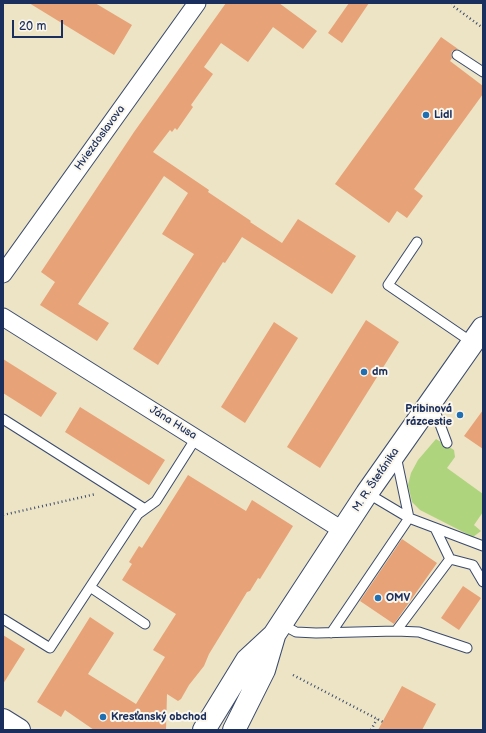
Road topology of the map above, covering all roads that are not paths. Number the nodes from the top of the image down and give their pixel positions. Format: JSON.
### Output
{"nodes":[{"id":1,"x":197,"y":3,"type":"edge"},
{"id":2,"x":457,"y":55,"type":"dead end"},
{"id":3,"x":483,"y":72,"type":"edge"},
{"id":4,"x":417,"y":242,"type":"dead end"},
{"id":5,"x":3,"y":274,"type":"edge"},
{"id":6,"x":3,"y":317,"type":"edge"},
{"id":7,"x":478,"y":336,"type":"edge"},
{"id":8,"x":431,"y":401,"type":"junction"},
{"id":9,"x":3,"y":420,"type":"edge"},
{"id":10,"x":196,"y":438,"type":"junction"},
{"id":11,"x":447,"y":442,"type":"dead end"},
{"id":12,"x":395,"y":452,"type":"junction"},
{"id":13,"x":367,"y":493,"type":"junction"},
{"id":14,"x":145,"y":509,"type":"junction"},
{"id":15,"x":409,"y":518,"type":"junction"},
{"id":16,"x":435,"y":528,"type":"junction"},
{"id":17,"x":342,"y":530,"type":"junction"},
{"id":18,"x":483,"y":546,"type":"edge"},
{"id":19,"x":450,"y":558,"type":"junction"},
{"id":20,"x":483,"y":582,"type":"edge"},
{"id":21,"x":90,"y":587,"type":"junction"},
{"id":22,"x":3,"y":619,"type":"edge"},
{"id":23,"x":145,"y":624,"type":"dead end"},
{"id":24,"x":277,"y":629,"type":"junction"},
{"id":25,"x":396,"y":631,"type":"junction"},
{"id":26,"x":331,"y":633,"type":"junction"},
{"id":27,"x":467,"y":648,"type":"dead end"},
{"id":28,"x":3,"y":720,"type":"edge"},
{"id":29,"x":19,"y":730,"type":"edge"},
{"id":30,"x":204,"y":730,"type":"edge"},
{"id":31,"x":234,"y":730,"type":"edge"}],
"edges":[{"from":1,"to":5,"type":"street","name":"Hviezdoslavova"},
{"from":2,"to":3,"type":"lane"},
{"from":4,"to":7,"type":"lane"},
{"from":6,"to":10,"type":"street","name":"Jána Husa"},
{"from":7,"to":8,"type":"street","name":"M. R. Štefánika"},
{"from":8,"to":11,"type":"lane"},
{"from":8,"to":12,"type":"street","name":"M. R. Štefánika"},
{"from":9,"to":14,"type":"lane"},
{"from":10,"to":14,"type":"lane"},
{"from":10,"to":17,"type":"street","name":"Jána Husa"},
{"from":12,"to":13,"type":"street","name":"M. R. Štefánika"},
{"from":12,"to":15,"type":"lane"},
{"from":13,"to":15,"type":"lane"},
{"from":13,"to":17,"type":"street","name":"M. R. Štefánika"},
{"from":14,"to":21,"type":"lane"},
{"from":15,"to":16,"type":"lane"},
{"from":15,"to":26,"type":"lane"},
{"from":16,"to":18,"type":"lane"},
{"from":16,"to":19,"type":"lane"},
{"from":17,"to":24,"type":"street","name":"M. R. Štefánika"},
{"from":19,"to":20,"type":"lane"},
{"from":19,"to":25,"type":"lane"},
{"from":21,"to":22,"type":"lane"},
{"from":21,"to":23,"type":"lane"},
{"from":24,"to":26,"type":"lane"},
{"from":24,"to":30,"type":"street","name":"M. R. Štefánika"},
{"from":24,"to":31,"type":"street","name":"M. R. Štefánika"},
{"from":25,"to":26,"type":"lane"},
{"from":25,"to":27,"type":"lane"},
{"from":28,"to":29,"type":"street"}]}
